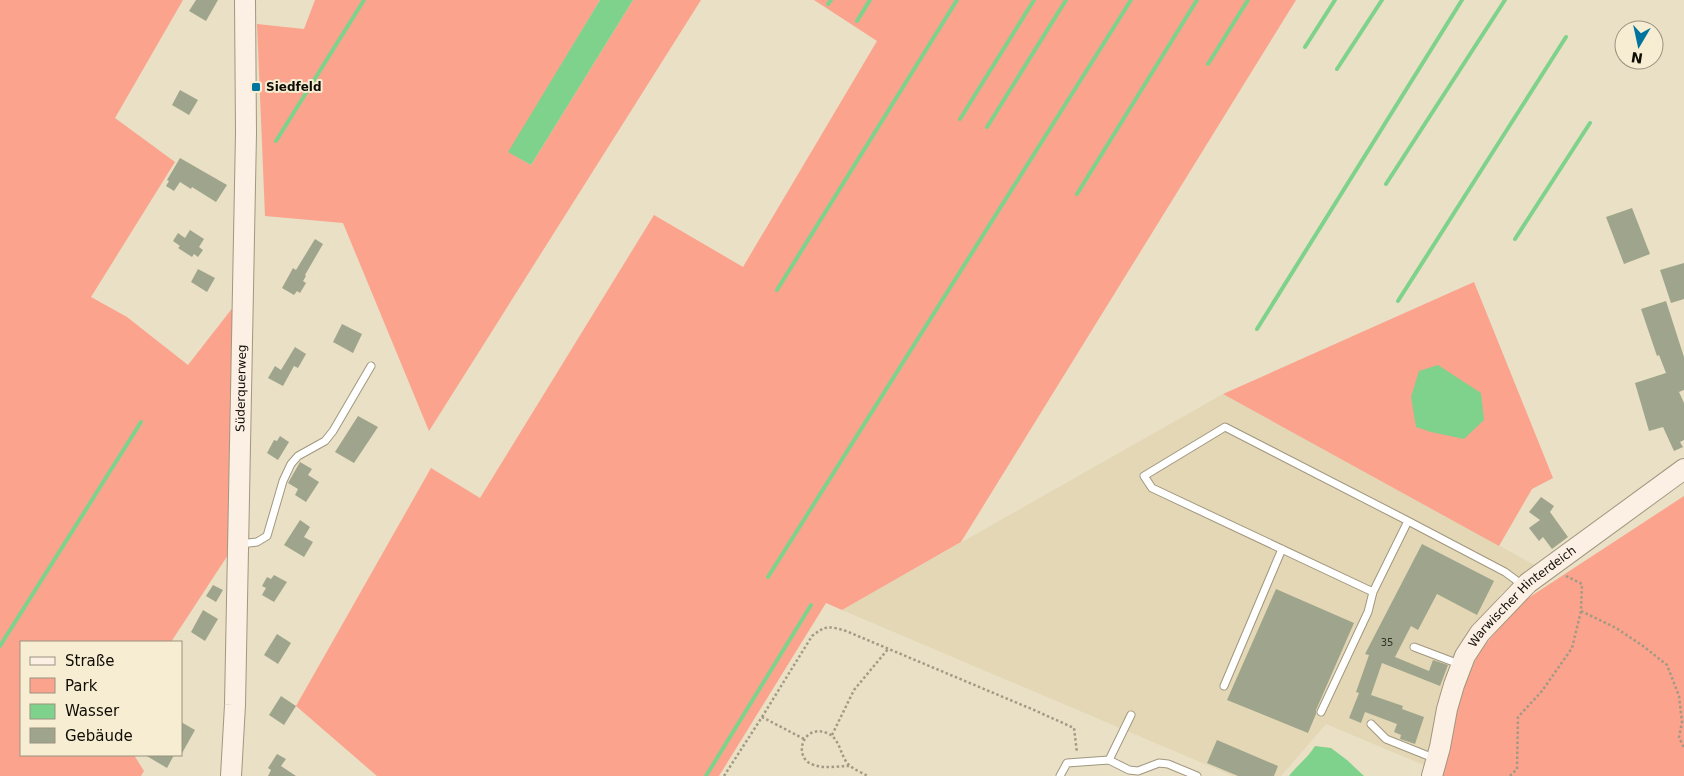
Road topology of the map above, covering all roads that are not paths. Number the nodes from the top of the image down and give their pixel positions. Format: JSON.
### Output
{"nodes":[{"id":1,"x":245,"y":0,"type":"edge"},
{"id":2,"x":371,"y":366,"type":"dead end"},
{"id":3,"x":1684,"y":468,"type":"edge"},
{"id":4,"x":1408,"y":520,"type":"junction"},
{"id":5,"x":238,"y":544,"type":"junction"},
{"id":6,"x":1282,"y":549,"type":"junction"},
{"id":7,"x":1524,"y":586,"type":"junction"},
{"id":8,"x":1373,"y":592,"type":"junction"},
{"id":9,"x":1414,"y":647,"type":"dead end"},
{"id":10,"x":1462,"y":665,"type":"junction"},
{"id":11,"x":1224,"y":686,"type":"dead end"},
{"id":12,"x":1321,"y":712,"type":"dead end"},
{"id":13,"x":1131,"y":715,"type":"dead end"},
{"id":14,"x":1371,"y":724,"type":"dead end"},
{"id":15,"x":1109,"y":760,"type":"junction"},
{"id":16,"x":1434,"y":768,"type":"edge"},
{"id":17,"x":231,"y":776,"type":"edge"},
{"id":18,"x":1060,"y":776,"type":"edge"},
{"id":19,"x":1197,"y":776,"type":"edge"}],
"edges":[{"from":1,"to":5,"type":"street","name":"Süderquerweg"},
{"from":2,"to":5,"type":"lane"},
{"from":3,"to":7,"type":"street","name":"Warwischer Hinterdeich"},
{"from":4,"to":6,"type":"lane"},
{"from":4,"to":7,"type":"lane"},
{"from":4,"to":8,"type":"lane"},
{"from":5,"to":17,"type":"street","name":"Süderquerweg"},
{"from":6,"to":8,"type":"lane"},
{"from":6,"to":11,"type":"lane"},
{"from":7,"to":10,"type":"street","name":"Warwischer Hinterdeich"},
{"from":8,"to":12,"type":"lane"},
{"from":9,"to":10,"type":"lane"},
{"from":10,"to":16,"type":"street","name":"Warwischer Hinterdeich"},
{"from":13,"to":15,"type":"lane"},
{"from":14,"to":16,"type":"lane"},
{"from":15,"to":18,"type":"lane"},
{"from":15,"to":19,"type":"lane"}]}
